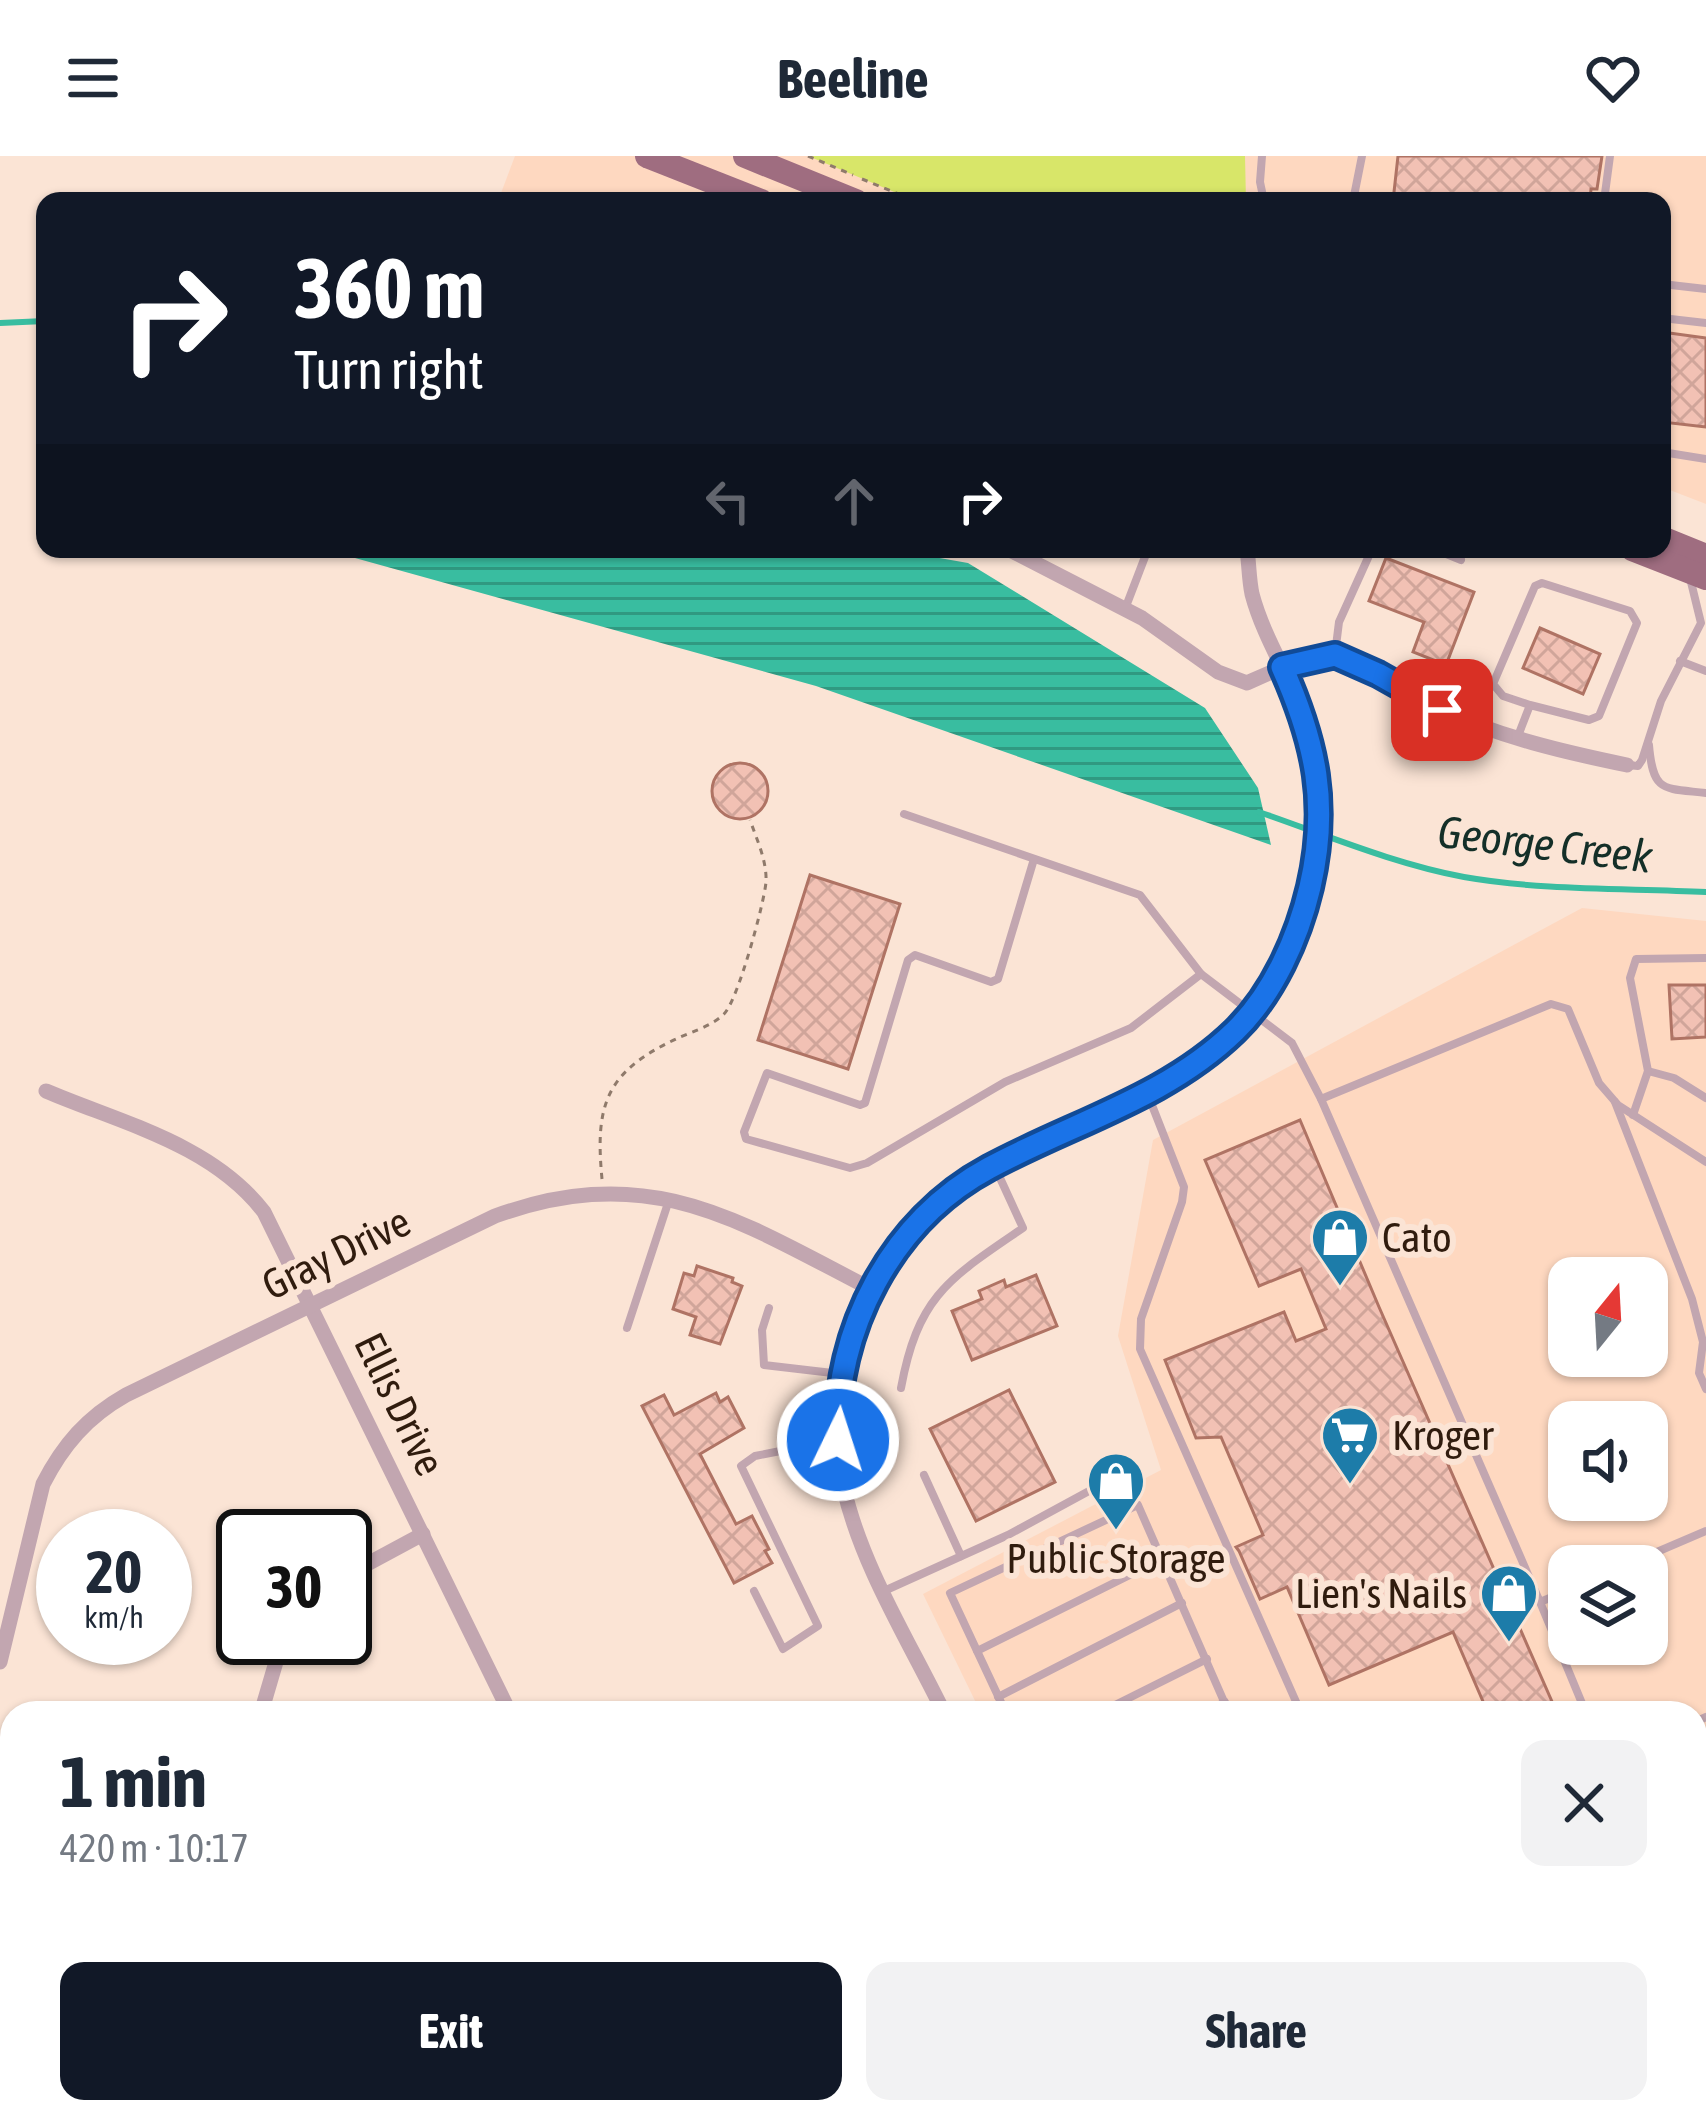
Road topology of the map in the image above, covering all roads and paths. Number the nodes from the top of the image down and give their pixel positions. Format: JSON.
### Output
{"nodes":[{"id":1,"x":646,"y":156,"type":"edge"},
{"id":2,"x":745,"y":156,"type":"edge"},
{"id":3,"x":1262,"y":156,"type":"edge"},
{"id":4,"x":1362,"y":156,"type":"edge"},
{"id":5,"x":1610,"y":156,"type":"edge"},
{"id":6,"x":738,"y":192,"type":"edge"},
{"id":7,"x":834,"y":192,"type":"edge"},
{"id":8,"x":1262,"y":192,"type":"edge"},
{"id":9,"x":1355,"y":192,"type":"edge"},
{"id":10,"x":1605,"y":192,"type":"edge"},
{"id":11,"x":1671,"y":285,"type":"edge"},
{"id":12,"x":1706,"y":289,"type":"edge"},
{"id":13,"x":1671,"y":319,"type":"edge"},
{"id":14,"x":1706,"y":323,"type":"edge"},
{"id":15,"x":1671,"y":453,"type":"edge"},
{"id":16,"x":1706,"y":458,"type":"edge"},
{"id":17,"x":1671,"y":527,"type":"edge"},
{"id":18,"x":1706,"y":541,"type":"edge"},
{"id":19,"x":1671,"y":545,"type":"edge"},
{"id":20,"x":1026,"y":558,"type":"edge"},
{"id":21,"x":1145,"y":558,"type":"edge"},
{"id":22,"x":1248,"y":558,"type":"edge"},
{"id":23,"x":1368,"y":558,"type":"edge"},
{"id":24,"x":1456,"y":558,"type":"edge"},
{"id":25,"x":1664,"y":558,"type":"edge"},
{"id":26,"x":1461,"y":560,"type":"dead end"},
{"id":27,"x":1700,"y":568,"type":"edge"},
{"id":28,"x":1125,"y":609,"type":"junction"},
{"id":29,"x":1703,"y":617,"type":"edge"},
{"id":30,"x":1335,"y":655,"type":"junction"},
{"id":31,"x":1680,"y":661,"type":"junction"},
{"id":32,"x":1282,"y":667,"type":"junction"},
{"id":33,"x":1706,"y":671,"type":"edge"},
{"id":34,"x":1530,"y":705,"type":"junction"},
{"id":35,"x":1517,"y":737,"type":"junction"},
{"id":36,"x":1648,"y":737,"type":"junction"},
{"id":37,"x":1627,"y":765,"type":"joint"},
{"id":38,"x":1706,"y":793,"type":"edge"},
{"id":39,"x":904,"y":814,"type":"dead end"},
{"id":40,"x":750,"y":820,"type":"dead end"},
{"id":41,"x":1034,"y":859,"type":"junction"},
{"id":42,"x":1706,"y":958,"type":"edge"},
{"id":43,"x":1201,"y":974,"type":"junction"},
{"id":44,"x":1250,"y":1013,"type":"junction"},
{"id":45,"x":1648,"y":1071,"type":"junction"},
{"id":46,"x":46,"y":1091,"type":"dead end"},
{"id":47,"x":1148,"y":1093,"type":"junction"},
{"id":48,"x":1706,"y":1098,"type":"edge"},
{"id":49,"x":1321,"y":1100,"type":"junction"},
{"id":50,"x":1614,"y":1100,"type":"junction"},
{"id":51,"x":1633,"y":1115,"type":"junction"},
{"id":52,"x":1706,"y":1162,"type":"edge"},
{"id":53,"x":994,"y":1165,"type":"junction"},
{"id":54,"x":604,"y":1193,"type":"junction"},
{"id":55,"x":669,"y":1198,"type":"junction"},
{"id":56,"x":871,"y":1289,"type":"junction"},
{"id":57,"x":311,"y":1305,"type":"junction"},
{"id":58,"x":770,"y":1308,"type":"dead end"},
{"id":59,"x":627,"y":1328,"type":"dead end"},
{"id":60,"x":843,"y":1374,"type":"junction"},
{"id":61,"x":901,"y":1388,"type":"dead end"},
{"id":62,"x":1706,"y":1389,"type":"edge"},
{"id":63,"x":838,"y":1440,"type":"junction"},
{"id":64,"x":924,"y":1475,"type":"dead end"},
{"id":65,"x":1089,"y":1491,"type":"dead end"},
{"id":66,"x":1706,"y":1531,"type":"edge"},
{"id":67,"x":423,"y":1534,"type":"junction"},
{"id":68,"x":1668,"y":1547,"type":"edge"},
{"id":69,"x":961,"y":1556,"type":"junction"},
{"id":70,"x":1162,"y":1558,"type":"junction"},
{"id":71,"x":372,"y":1561,"type":"edge"},
{"id":72,"x":754,"y":1591,"type":"dead end"},
{"id":73,"x":884,"y":1591,"type":"junction"},
{"id":74,"x":1548,"y":1599,"type":"edge"},
{"id":75,"x":1540,"y":1602,"type":"junction"},
{"id":76,"x":1182,"y":1604,"type":"junction"},
{"id":77,"x":977,"y":1651,"type":"junction"},
{"id":78,"x":1208,"y":1659,"type":"junction"},
{"id":79,"x":0,"y":1662,"type":"edge"},
{"id":80,"x":276,"y":1665,"type":"edge"},
{"id":81,"x":998,"y":1696,"type":"junction"},
{"id":82,"x":264,"y":1701,"type":"edge"},
{"id":83,"x":504,"y":1701,"type":"edge"},
{"id":84,"x":938,"y":1701,"type":"edge"},
{"id":85,"x":1000,"y":1701,"type":"edge"},
{"id":86,"x":1123,"y":1701,"type":"edge"},
{"id":87,"x":1225,"y":1701,"type":"edge"},
{"id":88,"x":1296,"y":1701,"type":"edge"},
{"id":89,"x":1581,"y":1701,"type":"edge"}],
"edges":[{"from":1,"to":6,"type":"main road"},
{"from":2,"to":7,"type":"main road"},
{"from":3,"to":8,"type":"lane"},
{"from":4,"to":9,"type":"lane"},
{"from":5,"to":10,"type":"lane"},
{"from":11,"to":12,"type":"lane"},
{"from":13,"to":14,"type":"lane"},
{"from":15,"to":16,"type":"lane"},
{"from":17,"to":18,"type":"main road"},
{"from":19,"to":27,"type":"main road"},
{"from":20,"to":28,"type":"street"},
{"from":21,"to":28,"type":"lane"},
{"from":22,"to":32,"type":"street"},
{"from":23,"to":30,"type":"lane"},
{"from":24,"to":26,"type":"lane"},
{"from":25,"to":27,"type":"main road"},
{"from":27,"to":29,"type":"lane"},
{"from":28,"to":32,"type":"street"},
{"from":29,"to":31,"type":"lane"},
{"from":30,"to":32,"type":"street"},
{"from":30,"to":35,"type":"street"},
{"from":31,"to":33,"type":"lane"},
{"from":31,"to":36,"type":"lane"},
{"from":32,"to":44,"type":"street"},
{"from":34,"to":34,"type":"lane"},
{"from":34,"to":35,"type":"lane"},
{"from":35,"to":37,"type":"street"},
{"from":36,"to":37,"type":"lane"},
{"from":36,"to":38,"type":"lane"},
{"from":39,"to":41,"type":"lane"},
{"from":40,"to":54,"type":"path"},
{"from":41,"to":43,"type":"lane"},
{"from":41,"to":43,"type":"lane"},
{"from":42,"to":45,"type":"lane"},
{"from":43,"to":44,"type":"lane"},
{"from":44,"to":47,"type":"street"},
{"from":44,"to":49,"type":"lane"},
{"from":45,"to":48,"type":"lane"},
{"from":45,"to":51,"type":"lane"},
{"from":46,"to":57,"type":"street","name":"Ellis Drive"},
{"from":47,"to":53,"type":"street"},
{"from":47,"to":88,"type":"lane"},
{"from":49,"to":50,"type":"lane"},
{"from":49,"to":75,"type":"lane"},
{"from":50,"to":51,"type":"lane"},
{"from":50,"to":62,"type":"lane"},
{"from":51,"to":52,"type":"lane"},
{"from":53,"to":56,"type":"street"},
{"from":53,"to":61,"type":"lane"},
{"from":54,"to":55,"type":"street","name":"Gray Drive"},
{"from":54,"to":57,"type":"street","name":"Gray Drive"},
{"from":55,"to":56,"type":"street","name":"Gray Drive"},
{"from":55,"to":59,"type":"lane"},
{"from":56,"to":60,"type":"street"},
{"from":57,"to":67,"type":"street","name":"Ellis Drive"},
{"from":57,"to":79,"type":"street","name":"Gray Drive"},
{"from":58,"to":60,"type":"lane"},
{"from":60,"to":63,"type":"street"},
{"from":63,"to":72,"type":"lane"},
{"from":63,"to":73,"type":"street"},
{"from":64,"to":69,"type":"lane"},
{"from":65,"to":69,"type":"lane"},
{"from":66,"to":68,"type":"lane"},
{"from":67,"to":71,"type":"street"},
{"from":67,"to":83,"type":"street","name":"Ellis Drive"},
{"from":69,"to":73,"type":"lane"},
{"from":70,"to":76,"type":"lane"},
{"from":70,"to":77,"type":"lane"},
{"from":70,"to":77,"type":"lane"},
{"from":73,"to":84,"type":"street"},
{"from":74,"to":75,"type":"lane"},
{"from":75,"to":89,"type":"lane"},
{"from":76,"to":78,"type":"lane"},
{"from":76,"to":81,"type":"lane"},
{"from":77,"to":81,"type":"lane"},
{"from":78,"to":86,"type":"lane"},
{"from":78,"to":87,"type":"lane"},
{"from":80,"to":82,"type":"street"},
{"from":81,"to":85,"type":"lane"}]}
